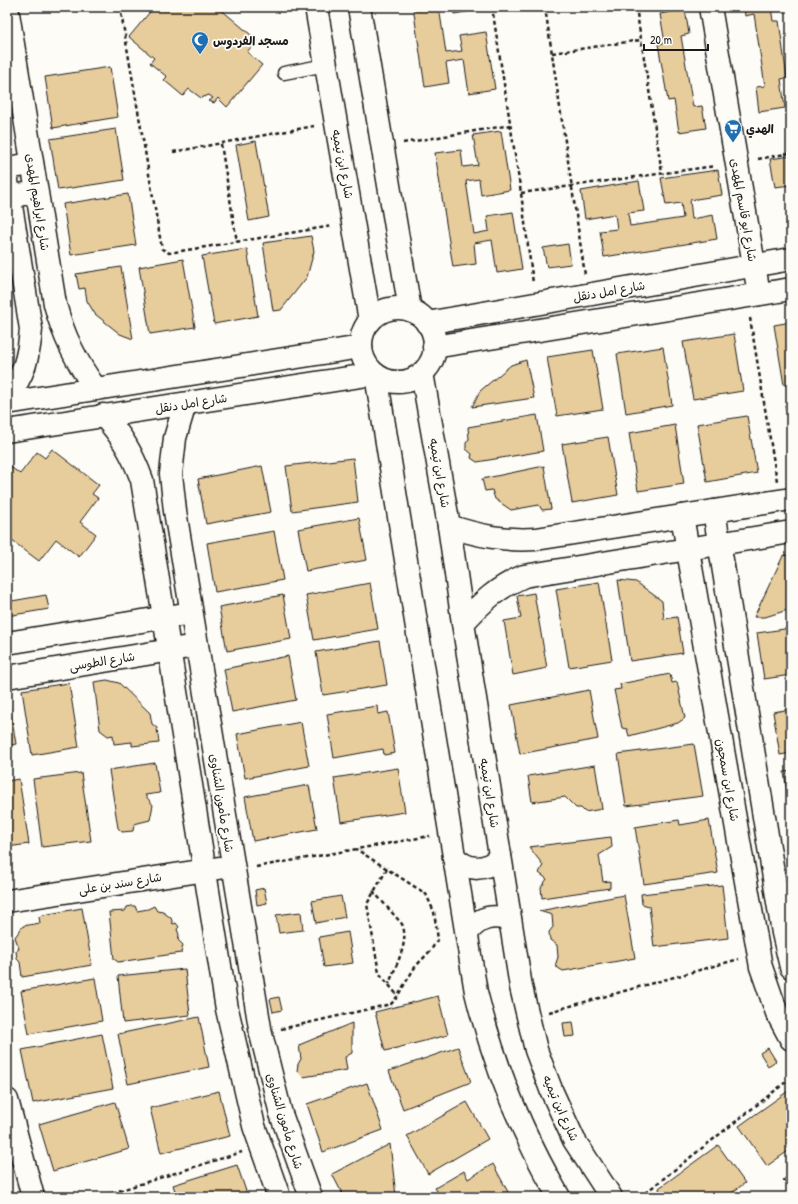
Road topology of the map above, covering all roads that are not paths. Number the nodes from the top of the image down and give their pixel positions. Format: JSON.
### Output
{"nodes":[{"id":1,"x":7,"y":7,"type":"edge"},
{"id":2,"x":316,"y":7,"type":"edge"},
{"id":3,"x":359,"y":7,"type":"edge"},
{"id":4,"x":710,"y":7,"type":"edge"},
{"id":5,"x":326,"y":65,"type":"junction"},
{"id":6,"x":284,"y":73,"type":"dead end"},
{"id":7,"x":32,"y":164,"type":"junction"},
{"id":8,"x":7,"y":168,"type":"edge"},
{"id":9,"x":8,"y":191,"type":"edge"},
{"id":10,"x":36,"y":192,"type":"junction"},
{"id":11,"x":791,"y":259,"type":"edge"},
{"id":12,"x":753,"y":265,"type":"junction"},
{"id":13,"x":791,"y":289,"type":"edge"},
{"id":14,"x":753,"y":295,"type":"junction"},
{"id":15,"x":418,"y":316,"type":"junction"},
{"id":16,"x":370,"y":321,"type":"junction"},
{"id":17,"x":361,"y":347,"type":"junction"},
{"id":18,"x":434,"y":347,"type":"junction"},
{"id":19,"x":422,"y":373,"type":"junction"},
{"id":20,"x":375,"y":374,"type":"junction"},
{"id":21,"x":96,"y":389,"type":"junction"},
{"id":22,"x":7,"y":396,"type":"edge"},
{"id":23,"x":7,"y":403,"type":"edge"},
{"id":24,"x":185,"y":404,"type":"junction"},
{"id":25,"x":103,"y":415,"type":"junction"},
{"id":26,"x":7,"y":431,"type":"edge"},
{"id":27,"x":786,"y":500,"type":"edge"},
{"id":28,"x":714,"y":511,"type":"junction"},
{"id":29,"x":682,"y":516,"type":"junction"},
{"id":30,"x":449,"y":526,"type":"junction"},
{"id":31,"x":791,"y":532,"type":"edge"},
{"id":32,"x":720,"y":544,"type":"junction"},
{"id":33,"x":688,"y":549,"type":"junction"},
{"id":34,"x":192,"y":613,"type":"junction"},
{"id":35,"x":164,"y":618,"type":"junction"},
{"id":36,"x":462,"y":623,"type":"junction"},
{"id":37,"x":7,"y":644,"type":"edge"},
{"id":38,"x":197,"y":646,"type":"junction"},
{"id":39,"x":169,"y":650,"type":"junction"},
{"id":40,"x":7,"y":677,"type":"edge"},
{"id":41,"x":454,"y":857,"type":"junction"},
{"id":42,"x":500,"y":857,"type":"junction"},
{"id":43,"x":233,"y":868,"type":"junction"},
{"id":44,"x":205,"y":870,"type":"junction"},
{"id":45,"x":7,"y":901,"type":"edge"},
{"id":46,"x":510,"y":920,"type":"junction"},
{"id":47,"x":467,"y":933,"type":"junction"},
{"id":48,"x":791,"y":967,"type":"edge"},
{"id":49,"x":791,"y":1039,"type":"edge"},
{"id":50,"x":7,"y":1100,"type":"edge"},
{"id":51,"x":33,"y":1197,"type":"edge"},
{"id":52,"x":279,"y":1197,"type":"edge"},
{"id":53,"x":311,"y":1197,"type":"edge"},
{"id":54,"x":559,"y":1197,"type":"edge"},
{"id":55,"x":611,"y":1197,"type":"edge"}],
"edges":[{"from":1,"to":7,"type":"street","name":"شارع ابراهيم المهدى"},
{"from":2,"to":5,"type":"street","name":"شارع ابن تيميه"},
{"from":3,"to":15,"type":"street"},
{"from":4,"to":12,"type":"street","name":"شارع ابو قاسم المهدى"},
{"from":5,"to":6,"type":"lane"},
{"from":5,"to":16,"type":"street","name":"شارع ابن تيميه"},
{"from":7,"to":8,"type":"street"},
{"from":7,"to":10,"type":"street","name":"شارع ابراهيم المهدى"},
{"from":9,"to":10,"type":"street"},
{"from":9,"to":22,"type":"street"},
{"from":10,"to":21,"type":"street","name":"شارع ابراهيم المهدى"},
{"from":11,"to":12,"type":"street","name":"شارع امل دنقل"},
{"from":12,"to":14,"type":"street","name":"شارع ابو قاسم المهدى"},
{"from":12,"to":15,"type":"street","name":"شارع امل دنقل"},
{"from":13,"to":14,"type":"street"},
{"from":14,"to":18,"type":"street"},
{"from":15,"to":16,"type":"street"},
{"from":15,"to":18,"type":"street"},
{"from":16,"to":17,"type":"street"},
{"from":17,"to":20,"type":"street"},
{"from":17,"to":21,"type":"street"},
{"from":18,"to":19,"type":"street"},
{"from":19,"to":20,"type":"street"},
{"from":19,"to":30,"type":"street","name":"شارع ابن تيميه"},
{"from":20,"to":24,"type":"street","name":"شارع امل دنقل"},
{"from":20,"to":41,"type":"street"},
{"from":21,"to":23,"type":"street"},
{"from":24,"to":25,"type":"street","name":"شارع امل دنقل"},
{"from":24,"to":34,"type":"street","name":"شارع مأمون الشناوى"},
{"from":25,"to":26,"type":"street","name":"شارع امل دنقل"},
{"from":25,"to":35,"type":"street"},
{"from":27,"to":28,"type":"street"},
{"from":28,"to":29,"type":"street"},
{"from":28,"to":32,"type":"street"},
{"from":29,"to":30,"type":"street"},
{"from":29,"to":33,"type":"street","name":"شارع ابن سمجون"},
{"from":30,"to":36,"type":"street","name":"شارع ابن تيميه"},
{"from":31,"to":32,"type":"street"},
{"from":32,"to":33,"type":"street"},
{"from":32,"to":48,"type":"street"},
{"from":33,"to":36,"type":"street"},
{"from":33,"to":49,"type":"street","name":"شارع ابن سمجون"},
{"from":34,"to":35,"type":"street"},
{"from":34,"to":38,"type":"street","name":"شارع مأمون الشناوى"},
{"from":35,"to":37,"type":"street"},
{"from":35,"to":39,"type":"street"},
{"from":36,"to":42,"type":"street","name":"شارع ابن تيميه"},
{"from":38,"to":39,"type":"street","name":"شارع الطوسى"},
{"from":38,"to":43,"type":"street","name":"شارع مأمون الشناوى"},
{"from":39,"to":40,"type":"street","name":"شارع الطوسى"},
{"from":39,"to":44,"type":"street"},
{"from":41,"to":42,"type":"street"},
{"from":41,"to":47,"type":"street"},
{"from":42,"to":46,"type":"street","name":"شارع ابن تيميه"},
{"from":43,"to":44,"type":"street","name":"شارع سند بن على"},
{"from":43,"to":53,"type":"street","name":"شارع مأمون الشناوى"},
{"from":44,"to":45,"type":"street","name":"شارع سند بن على"},
{"from":44,"to":52,"type":"street"},
{"from":46,"to":47,"type":"street"},
{"from":46,"to":55,"type":"street","name":"شارع ابن تيميه"},
{"from":47,"to":54,"type":"street"},
{"from":50,"to":51,"type":"street"}]}
